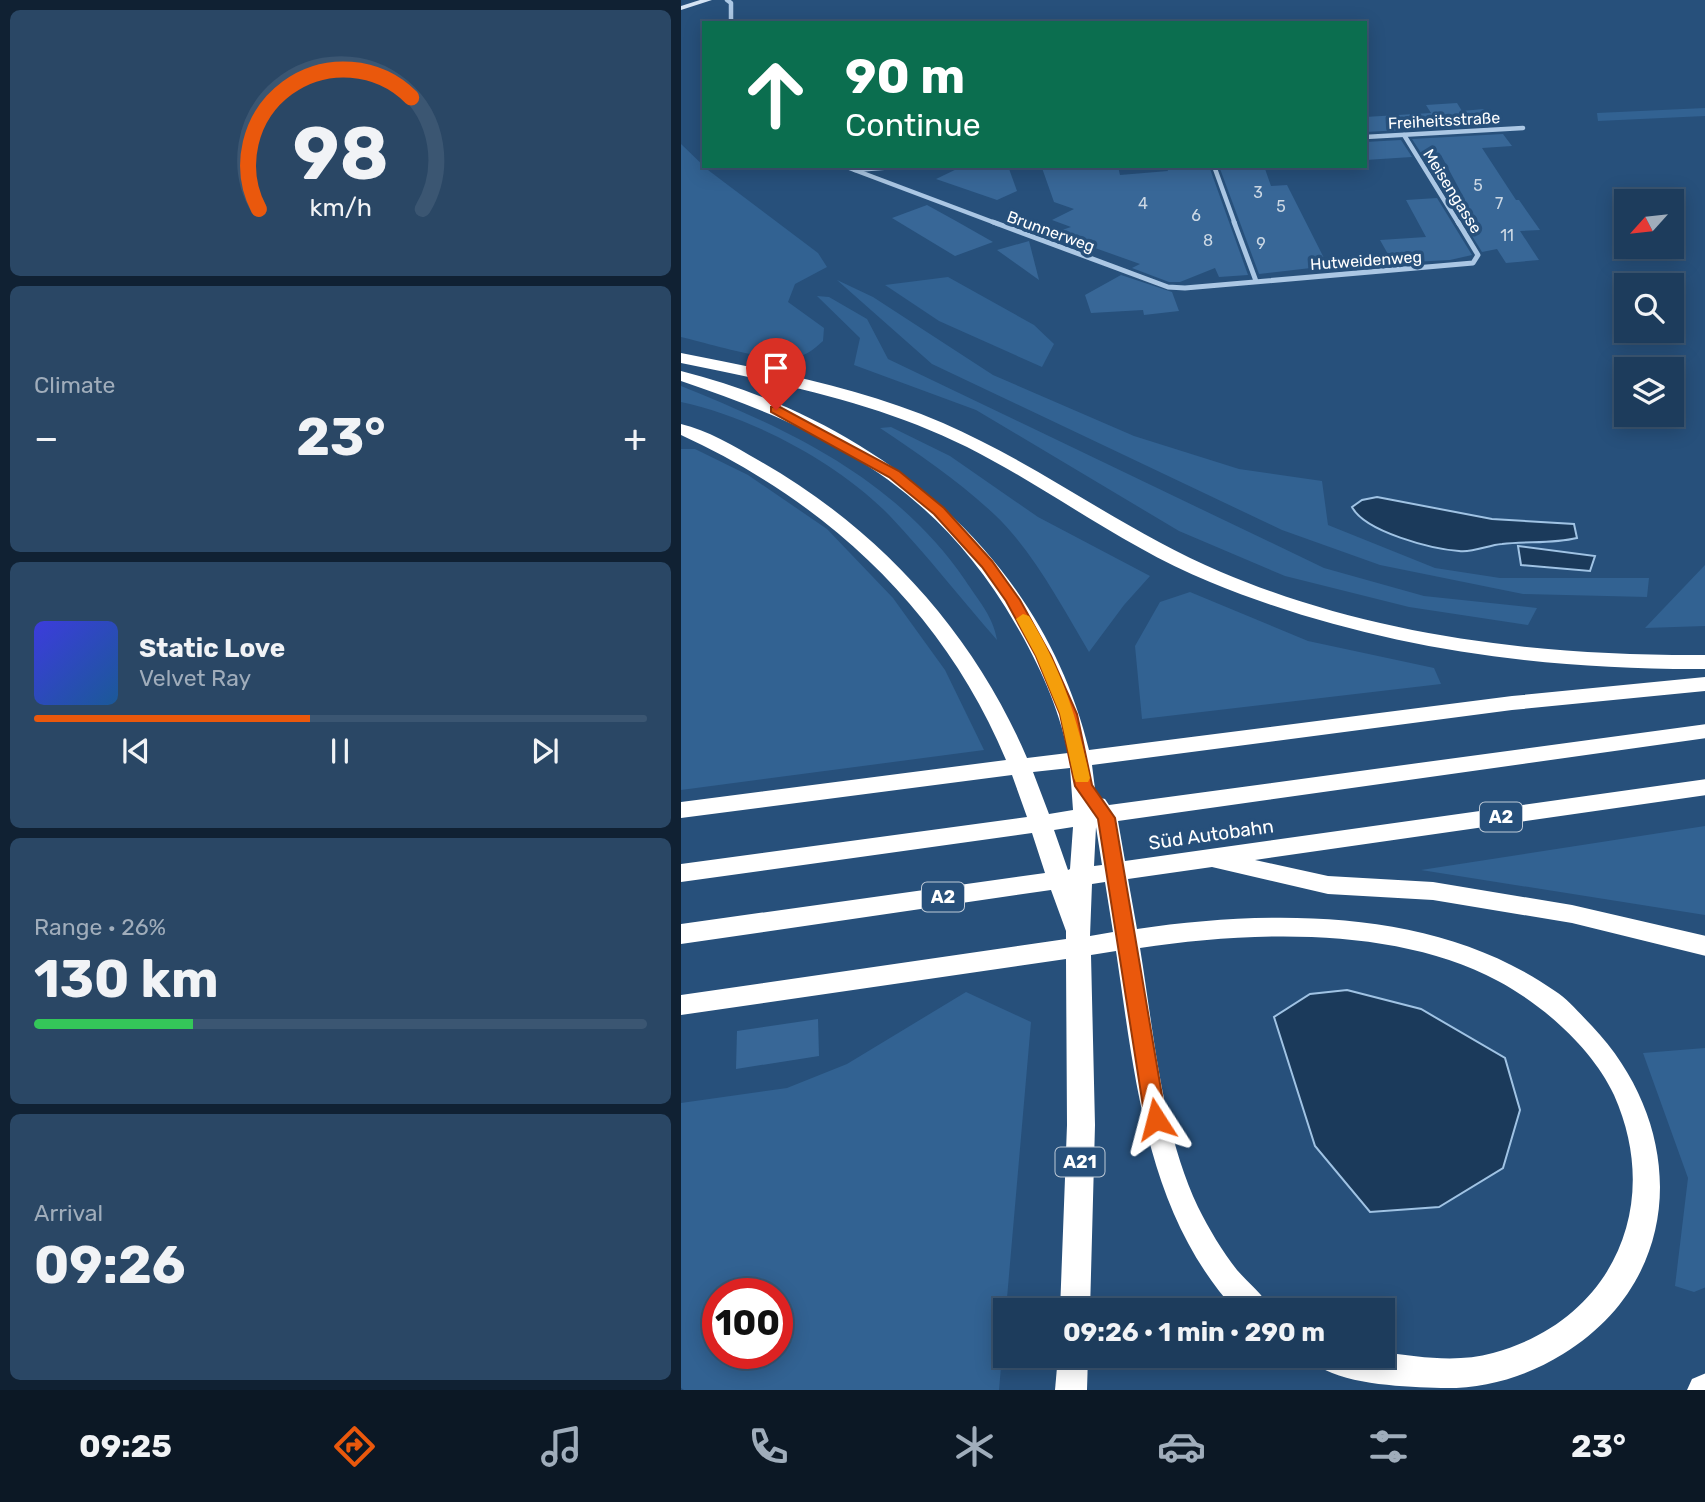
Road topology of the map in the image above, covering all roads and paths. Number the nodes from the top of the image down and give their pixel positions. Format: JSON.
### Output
{"nodes":[{"id":1,"x":708,"y":0,"type":"edge"},
{"id":2,"x":727,"y":0,"type":"edge"},
{"id":3,"x":681,"y":8,"type":"edge"},
{"id":4,"x":731,"y":21,"type":"edge"},
{"id":5,"x":1523,"y":128,"type":"dead end"},
{"id":6,"x":1404,"y":135,"type":"junction"},
{"id":7,"x":1367,"y":137,"type":"edge"},
{"id":8,"x":848,"y":168,"type":"edge"},
{"id":9,"x":879,"y":168,"type":"edge"},
{"id":10,"x":1215,"y":168,"type":"edge"},
{"id":11,"x":851,"y":170,"type":"junction"},
{"id":12,"x":1477,"y":261,"type":"joint"},
{"id":13,"x":1256,"y":281,"type":"junction"},
{"id":14,"x":681,"y":358,"type":"edge"},
{"id":15,"x":681,"y":376,"type":"edge"},
{"id":16,"x":681,"y":429,"type":"edge"},
{"id":17,"x":1705,"y":662,"type":"edge"},
{"id":18,"x":1705,"y":684,"type":"edge"},
{"id":19,"x":1705,"y":731,"type":"edge"},
{"id":20,"x":1084,"y":786,"type":"junction"},
{"id":21,"x":1705,"y":787,"type":"edge"},
{"id":22,"x":681,"y":810,"type":"edge"},
{"id":23,"x":1206,"y":859,"type":"junction"},
{"id":24,"x":681,"y":873,"type":"edge"},
{"id":25,"x":1078,"y":933,"type":"junction"},
{"id":26,"x":681,"y":934,"type":"edge"},
{"id":27,"x":1705,"y":946,"type":"edge"},
{"id":28,"x":681,"y":1005,"type":"edge"},
{"id":29,"x":1075,"y":1298,"type":"edge"},
{"id":30,"x":1242,"y":1298,"type":"edge"},
{"id":31,"x":1072,"y":1368,"type":"edge"},
{"id":32,"x":1386,"y":1368,"type":"edge"},
{"id":33,"x":1071,"y":1390,"type":"edge"}],
"edges":[{"from":1,"to":3,"type":"main road"},
{"from":2,"to":4,"type":"street"},
{"from":5,"to":6,"type":"street","name":"Freiheitsstraße"},
{"from":6,"to":7,"type":"street","name":"Freiheitsstraße"},
{"from":6,"to":12,"type":"street","name":"Meisengasse"},
{"from":8,"to":11,"type":"street","name":"Brunnerweg"},
{"from":9,"to":11,"type":"street"},
{"from":10,"to":13,"type":"street"},
{"from":11,"to":13,"type":"street","name":"Brunnerweg"},
{"from":12,"to":13,"type":"street","name":"Hutweidenweg"},
{"from":14,"to":17,"type":"highway"},
{"from":15,"to":20,"type":"highway"},
{"from":16,"to":25,"type":"highway"},
{"from":18,"to":22,"type":"highway"},
{"from":19,"to":24,"type":"highway","name":"Süd Autobahn"},
{"from":20,"to":25,"type":"highway","number":"A21"},
{"from":20,"to":30,"type":"highway"},
{"from":21,"to":23,"type":"highway","name":"Süd Autobahn","number":"A2"},
{"from":23,"to":26,"type":"highway","name":"Süd Autobahn","number":"A2"},
{"from":23,"to":27,"type":"highway"},
{"from":25,"to":29,"type":"highway","number":"A21"},
{"from":28,"to":32,"type":"highway"},
{"from":31,"to":33,"type":"highway"}]}
